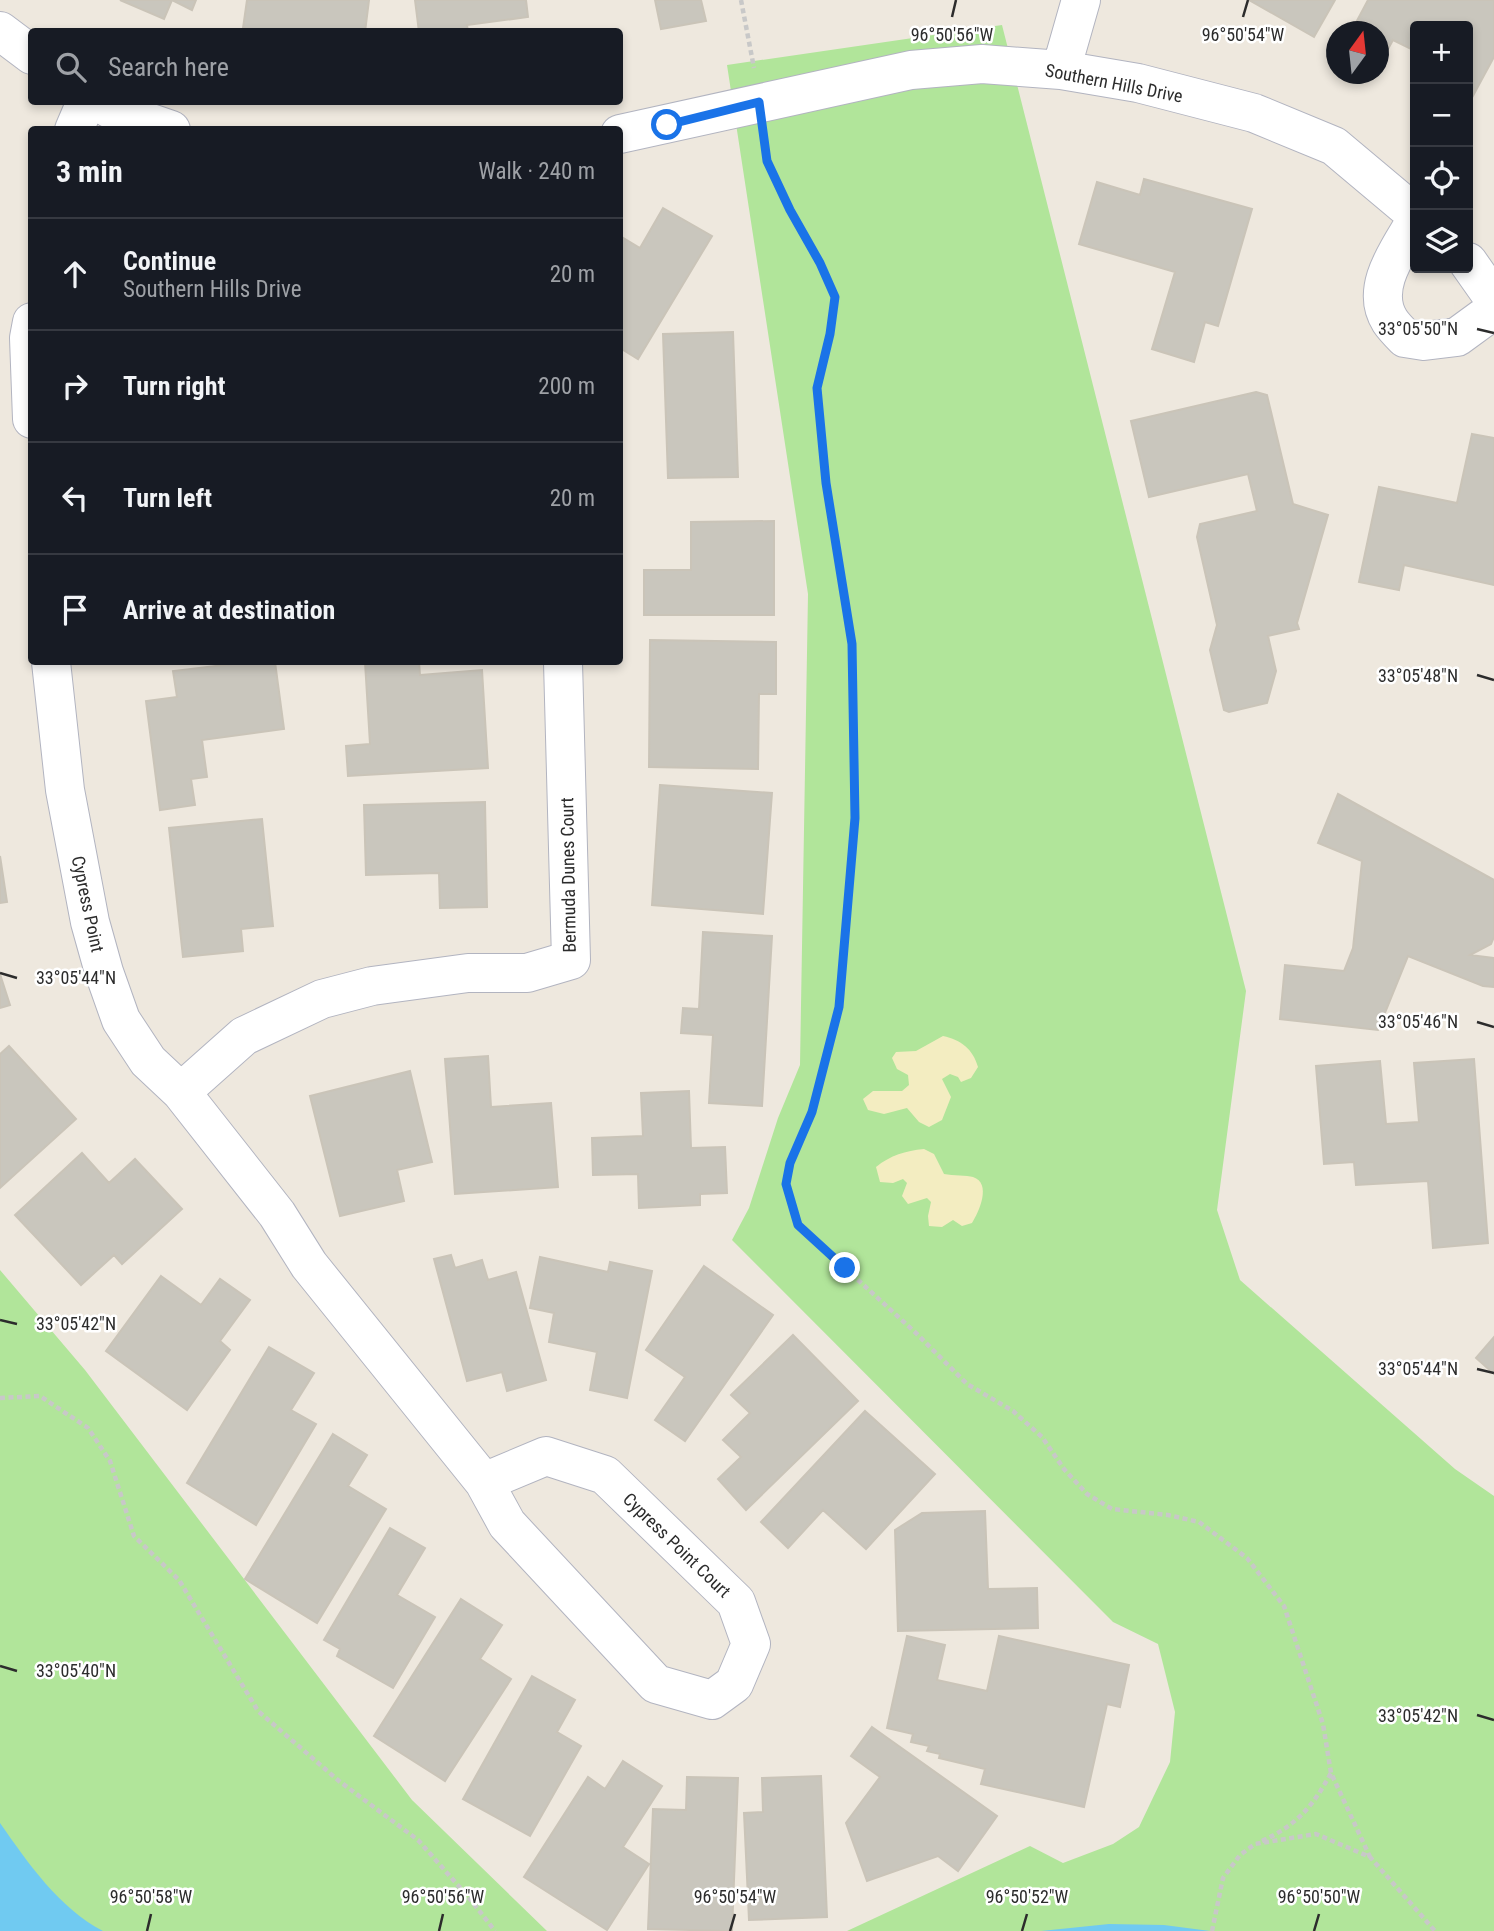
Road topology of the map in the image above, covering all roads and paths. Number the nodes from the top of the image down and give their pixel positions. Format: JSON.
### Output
{"nodes":[{"id":1,"x":741,"y":0,"type":"edge"},
{"id":2,"x":1081,"y":0,"type":"edge"},
{"id":3,"x":0,"y":31,"type":"edge"},
{"id":4,"x":28,"y":52,"type":"edge"},
{"id":5,"x":1061,"y":70,"type":"junction"},
{"id":6,"x":759,"y":102,"type":"junction"},
{"id":7,"x":85,"y":105,"type":"edge"},
{"id":8,"x":117,"y":115,"type":"edge"},
{"id":9,"x":76,"y":126,"type":"edge"},
{"id":10,"x":157,"y":126,"type":"edge"},
{"id":11,"x":623,"y":133,"type":"edge"},
{"id":12,"x":1410,"y":210,"type":"edge"},
{"id":13,"x":1410,"y":231,"type":"edge"},
{"id":14,"x":1473,"y":269,"type":"edge"},
{"id":15,"x":1494,"y":299,"type":"edge"},
{"id":16,"x":1494,"y":310,"type":"edge"},
{"id":17,"x":51,"y":665,"type":"edge"},
{"id":18,"x":563,"y":665,"type":"edge"},
{"id":19,"x":181,"y":1092,"type":"junction"},
{"id":20,"x":277,"y":1214,"type":"joint"},
{"id":21,"x":0,"y":1398,"type":"edge"},
{"id":22,"x":484,"y":1482,"type":"junction"},
{"id":23,"x":1331,"y":1773,"type":"junction"},
{"id":24,"x":1255,"y":1844,"type":"junction"},
{"id":25,"x":1370,"y":1857,"type":"junction"},
{"id":26,"x":495,"y":1931,"type":"edge"},
{"id":27,"x":1212,"y":1931,"type":"edge"},
{"id":28,"x":1435,"y":1931,"type":"edge"}],
"edges":[{"from":1,"to":6,"type":"path"},
{"from":2,"to":5,"type":"street"},
{"from":3,"to":4,"type":"street"},
{"from":5,"to":6,"type":"street","name":"Southern Hills Drive"},
{"from":5,"to":12,"type":"street","name":"Southern Hills Drive"},
{"from":6,"to":11,"type":"street","name":"Southern Hills Drive"},
{"from":6,"to":23,"type":"path"},
{"from":7,"to":9,"type":"street"},
{"from":8,"to":10,"type":"street"},
{"from":13,"to":16,"type":"street"},
{"from":14,"to":15,"type":"street"},
{"from":17,"to":19,"type":"street","name":"Cypress Point"},
{"from":18,"to":19,"type":"street","name":"Bermuda Dunes Court"},
{"from":19,"to":20,"type":"street","name":"Cypress Point"},
{"from":20,"to":22,"type":"street","name":"Cypress Point Court"},
{"from":21,"to":26,"type":"path"},
{"from":22,"to":22,"type":"street","name":"Cypress Point Court"},
{"from":23,"to":24,"type":"path"},
{"from":23,"to":25,"type":"path"},
{"from":24,"to":25,"type":"path"},
{"from":24,"to":27,"type":"path"},
{"from":25,"to":28,"type":"path"}]}
